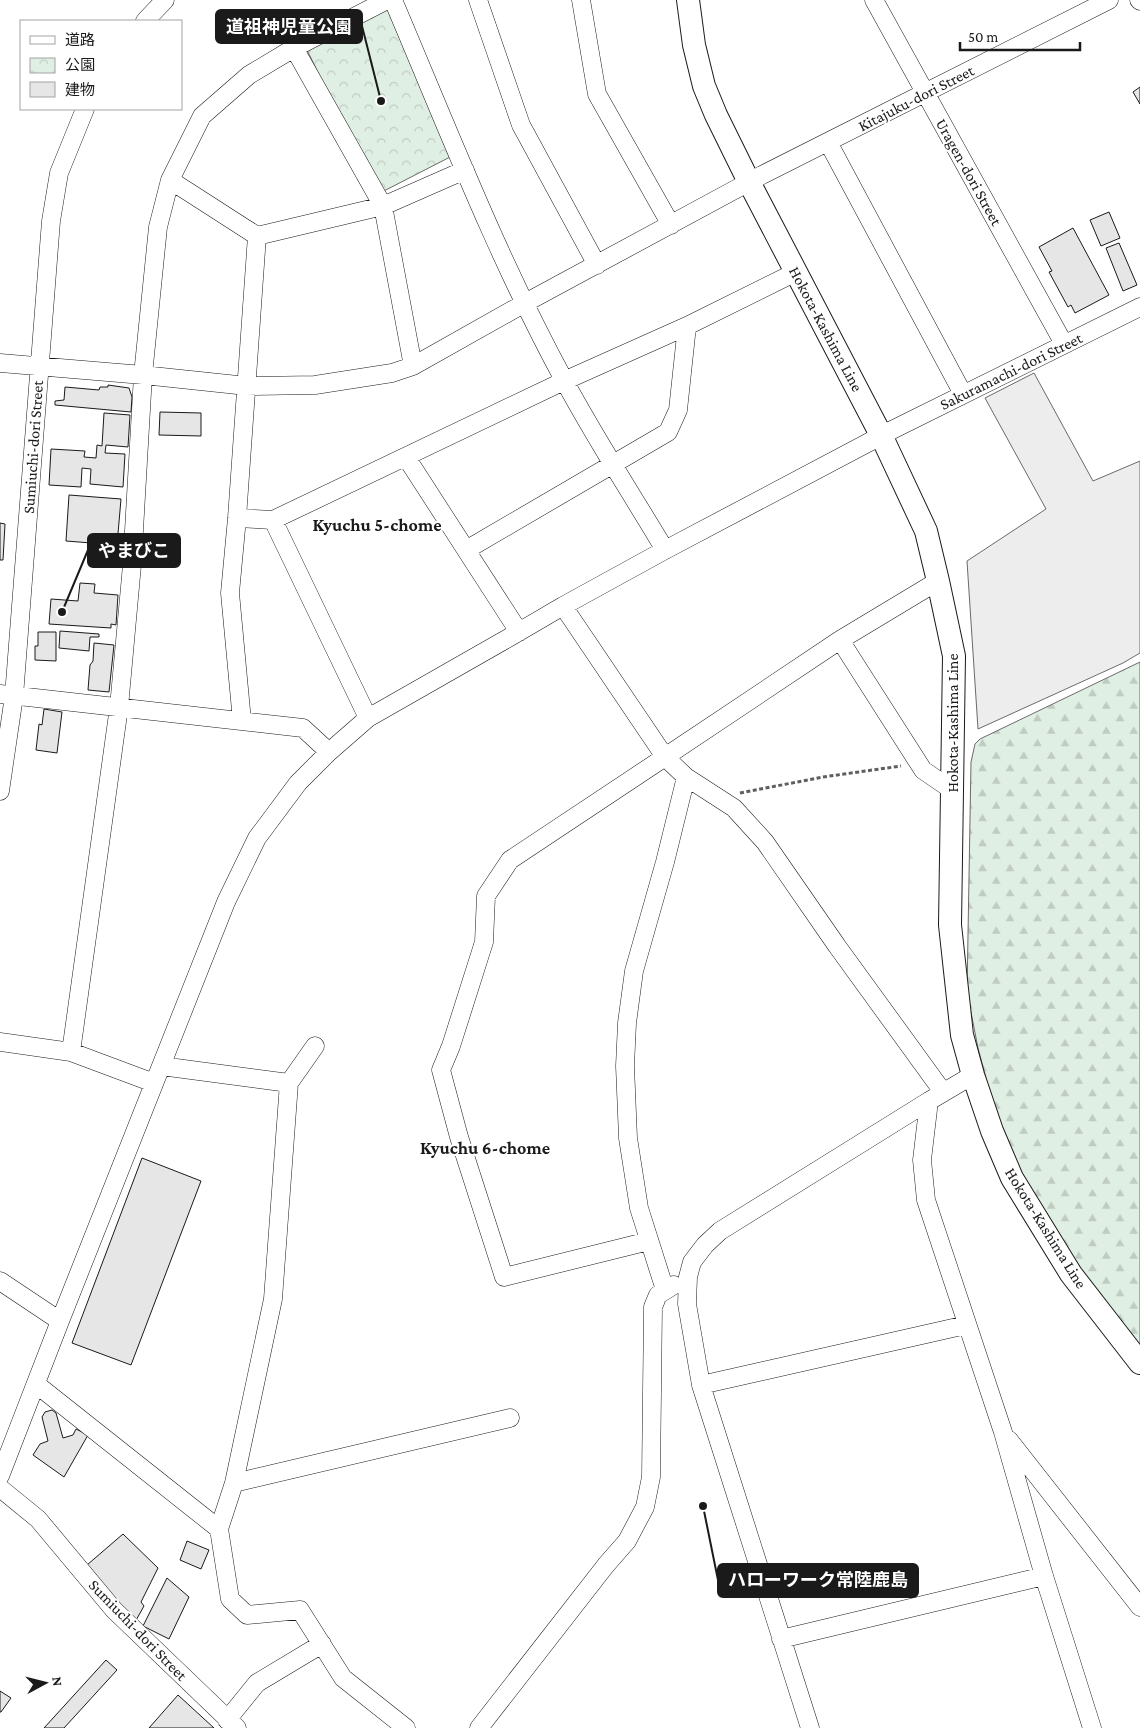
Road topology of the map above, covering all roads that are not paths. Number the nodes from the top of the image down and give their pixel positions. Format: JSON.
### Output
{"nodes":[{"id":1,"x":165,"y":0,"type":"edge"},
{"id":2,"x":387,"y":0,"type":"edge"},
{"id":3,"x":393,"y":0,"type":"edge"},
{"id":4,"x":478,"y":0,"type":"edge"},
{"id":5,"x":581,"y":0,"type":"edge"},
{"id":6,"x":688,"y":0,"type":"edge"},
{"id":7,"x":874,"y":0,"type":"edge"},
{"id":8,"x":1109,"y":0,"type":"edge"},
{"id":9,"x":145,"y":20,"type":"edge"},
{"id":10,"x":294,"y":48,"type":"junction"},
{"id":11,"x":926,"y":93,"type":"junction"},
{"id":12,"x":85,"y":110,"type":"edge"},
{"id":13,"x":828,"y":142,"type":"junction"},
{"id":14,"x":465,"y":170,"type":"junction"},
{"id":15,"x":170,"y":180,"type":"junction"},
{"id":16,"x":749,"y":182,"type":"junction"},
{"id":17,"x":383,"y":206,"type":"junction"},
{"id":18,"x":671,"y":225,"type":"junction"},
{"id":19,"x":257,"y":236,"type":"junction"},
{"id":20,"x":597,"y":265,"type":"junction"},
{"id":21,"x":796,"y":272,"type":"junction"},
{"id":22,"x":525,"y":303,"type":"junction"},
{"id":23,"x":1139,"y":309,"type":"edge"},
{"id":24,"x":687,"y":326,"type":"junction"},
{"id":25,"x":1064,"y":344,"type":"junction"},
{"id":26,"x":0,"y":363,"type":"edge"},
{"id":27,"x":39,"y":366,"type":"junction"},
{"id":28,"x":413,"y":366,"type":"junction"},
{"id":29,"x":143,"y":375,"type":"junction"},
{"id":30,"x":564,"y":381,"type":"junction"},
{"id":31,"x":246,"y":386,"type":"junction"},
{"id":32,"x":963,"y":394,"type":"junction"},
{"id":33,"x":881,"y":435,"type":"junction"},
{"id":34,"x":406,"y":457,"type":"junction"},
{"id":35,"x":614,"y":464,"type":"junction"},
{"id":36,"x":238,"y":518,"type":"junction"},
{"id":37,"x":273,"y":520,"type":"junction"},
{"id":38,"x":466,"y":550,"type":"junction"},
{"id":39,"x":665,"y":550,"type":"junction"},
{"id":40,"x":938,"y":581,"type":"junction"},
{"id":41,"x":563,"y":606,"type":"junction"},
{"id":42,"x":519,"y":632,"type":"junction"},
{"id":43,"x":840,"y":640,"type":"junction"},
{"id":44,"x":7,"y":695,"type":"edge"},
{"id":45,"x":120,"y":707,"type":"junction"},
{"id":46,"x":368,"y":718,"type":"junction"},
{"id":47,"x":242,"y":721,"type":"junction"},
{"id":48,"x":329,"y":752,"type":"junction"},
{"id":49,"x":665,"y":757,"type":"junction"},
{"id":50,"x":686,"y":777,"type":"junction"},
{"id":51,"x":952,"y":790,"type":"junction"},
{"id":52,"x":0,"y":791,"type":"edge"},
{"id":53,"x":0,"y":1042,"type":"edge"},
{"id":54,"x":315,"y":1046,"type":"dead end"},
{"id":55,"x":71,"y":1052,"type":"junction"},
{"id":56,"x":161,"y":1066,"type":"junction"},
{"id":57,"x":973,"y":1075,"type":"junction"},
{"id":58,"x":154,"y":1083,"type":"junction"},
{"id":59,"x":289,"y":1083,"type":"junction"},
{"id":60,"x":936,"y":1096,"type":"junction"},
{"id":61,"x":649,"y":1241,"type":"junction"},
{"id":62,"x":688,"y":1278,"type":"junction"},
{"id":63,"x":0,"y":1281,"type":"edge"},
{"id":64,"x":665,"y":1290,"type":"junction"},
{"id":65,"x":60,"y":1321,"type":"junction"},
{"id":66,"x":966,"y":1325,"type":"junction"},
{"id":67,"x":1140,"y":1363,"type":"edge"},
{"id":68,"x":36,"y":1384,"type":"junction"},
{"id":69,"x":701,"y":1385,"type":"junction"},
{"id":70,"x":510,"y":1418,"type":"dead end"},
{"id":71,"x":1003,"y":1432,"type":"junction"},
{"id":72,"x":0,"y":1476,"type":"edge"},
{"id":73,"x":234,"y":1483,"type":"junction"},
{"id":74,"x":0,"y":1488,"type":"edge"},
{"id":75,"x":219,"y":1529,"type":"junction"},
{"id":76,"x":1044,"y":1576,"type":"junction"},
{"id":77,"x":1140,"y":1607,"type":"edge"},
{"id":78,"x":781,"y":1639,"type":"junction"},
{"id":79,"x":322,"y":1644,"type":"junction"},
{"id":80,"x":232,"y":1724,"type":"edge"},
{"id":81,"x":406,"y":1728,"type":"edge"},
{"id":82,"x":479,"y":1728,"type":"edge"},
{"id":83,"x":810,"y":1728,"type":"edge"},
{"id":84,"x":1092,"y":1728,"type":"edge"}],
"edges":[{"from":1,"to":9,"type":"street"},
{"from":2,"to":10,"type":"street"},
{"from":3,"to":14,"type":"street"},
{"from":4,"to":20,"type":"street"},
{"from":5,"to":18,"type":"street"},
{"from":6,"to":16,"type":"main road","name":"Hokota-Kashima Line"},
{"from":7,"to":11,"type":"street","name":"Uragen-dori Street"},
{"from":8,"to":11,"type":"street","name":"Kitajuku-dori Street"},
{"from":10,"to":15,"type":"street"},
{"from":10,"to":17,"type":"street"},
{"from":11,"to":13,"type":"street","name":"Kitajuku-dori Street"},
{"from":11,"to":25,"type":"street","name":"Uragen-dori Street"},
{"from":12,"to":27,"type":"street","name":"Sumiuchi-dori Street"},
{"from":13,"to":16,"type":"street","name":"Kitajuku-dori Street"},
{"from":13,"to":32,"type":"street"},
{"from":14,"to":17,"type":"street"},
{"from":14,"to":22,"type":"street"},
{"from":15,"to":19,"type":"street"},
{"from":15,"to":29,"type":"street"},
{"from":16,"to":18,"type":"street","name":"Kitajuku-dori Street"},
{"from":16,"to":21,"type":"main road","name":"Hokota-Kashima Line"},
{"from":17,"to":19,"type":"street"},
{"from":17,"to":28,"type":"street"},
{"from":18,"to":20,"type":"street","name":"Kitajuku-dori Street"},
{"from":19,"to":31,"type":"street"},
{"from":20,"to":22,"type":"street","name":"Kitajuku-dori Street"},
{"from":21,"to":24,"type":"street"},
{"from":21,"to":33,"type":"main road","name":"Hokota-Kashima Line"},
{"from":22,"to":28,"type":"street","name":"Kitajuku-dori Street"},
{"from":22,"to":30,"type":"street"},
{"from":23,"to":25,"type":"street","name":"Sakuramachi-dori Street"},
{"from":24,"to":30,"type":"street"},
{"from":24,"to":35,"type":"street"},
{"from":25,"to":32,"type":"street","name":"Sakuramachi-dori Street"},
{"from":26,"to":27,"type":"street","name":"Kitajuku-dori Street"},
{"from":27,"to":29,"type":"street","name":"Kitajuku-dori Street"},
{"from":27,"to":44,"type":"street","name":"Sumiuchi-dori Street"},
{"from":28,"to":31,"type":"street","name":"Kitajuku-dori Street"},
{"from":29,"to":31,"type":"street","name":"Kitajuku-dori Street"},
{"from":29,"to":45,"type":"street"},
{"from":30,"to":34,"type":"street"},
{"from":30,"to":35,"type":"street"},
{"from":31,"to":36,"type":"street"},
{"from":32,"to":33,"type":"street","name":"Sakuramachi-dori Street"},
{"from":33,"to":39,"type":"street","name":"Sakuramachi-dori Street"},
{"from":33,"to":40,"type":"main road","name":"Hokota-Kashima Line"},
{"from":34,"to":37,"type":"street"},
{"from":34,"to":38,"type":"street"},
{"from":35,"to":38,"type":"street"},
{"from":35,"to":39,"type":"street"},
{"from":36,"to":37,"type":"street"},
{"from":36,"to":47,"type":"street"},
{"from":37,"to":46,"type":"street"},
{"from":38,"to":42,"type":"street"},
{"from":39,"to":41,"type":"street","name":"Sakuramachi-dori Street"},
{"from":40,"to":43,"type":"street"},
{"from":40,"to":51,"type":"main road","name":"Hokota-Kashima Line"},
{"from":41,"to":42,"type":"street","name":"Sakuramachi-dori Street"},
{"from":41,"to":49,"type":"street"},
{"from":42,"to":46,"type":"street","name":"Sakuramachi-dori Street"},
{"from":43,"to":49,"type":"street"},
{"from":43,"to":51,"type":"street"},
{"from":44,"to":45,"type":"street"},
{"from":44,"to":52,"type":"street","name":"Sumiuchi-dori Street"},
{"from":45,"to":47,"type":"street"},
{"from":45,"to":55,"type":"street"},
{"from":46,"to":48,"type":"street","name":"Sakuramachi-dori Street"},
{"from":47,"to":48,"type":"street"},
{"from":48,"to":56,"type":"street","name":"Sakuramachi-dori Street"},
{"from":49,"to":50,"type":"street"},
{"from":49,"to":61,"type":"street"},
{"from":50,"to":60,"type":"street"},
{"from":50,"to":61,"type":"street"},
{"from":51,"to":57,"type":"main road","name":"Hokota-Kashima Line"},
{"from":53,"to":55,"type":"street"},
{"from":54,"to":59,"type":"street"},
{"from":55,"to":58,"type":"street"},
{"from":56,"to":58,"type":"street","name":"Sakuramachi-dori Street"},
{"from":56,"to":59,"type":"street"},
{"from":57,"to":60,"type":"street"},
{"from":57,"to":67,"type":"main road","name":"Hokota-Kashima Line"},
{"from":58,"to":65,"type":"street","name":"Sakuramachi-dori Street"},
{"from":59,"to":73,"type":"street"},
{"from":60,"to":62,"type":"street"},
{"from":60,"to":66,"type":"street"},
{"from":61,"to":64,"type":"street"},
{"from":62,"to":64,"type":"street"},
{"from":62,"to":69,"type":"street"},
{"from":63,"to":65,"type":"street"},
{"from":64,"to":82,"type":"street"},
{"from":65,"to":68,"type":"street","name":"Sakuramachi-dori Street"},
{"from":66,"to":69,"type":"street"},
{"from":66,"to":71,"type":"street"},
{"from":68,"to":72,"type":"street","name":"Sakuramachi-dori Street"},
{"from":68,"to":75,"type":"street"},
{"from":69,"to":78,"type":"street"},
{"from":70,"to":73,"type":"street"},
{"from":71,"to":76,"type":"street"},
{"from":71,"to":77,"type":"street"},
{"from":73,"to":75,"type":"street"},
{"from":74,"to":80,"type":"street","name":"Sumiuchi-dori Street"},
{"from":75,"to":79,"type":"street"},
{"from":76,"to":78,"type":"street"},
{"from":76,"to":84,"type":"street"},
{"from":78,"to":83,"type":"street"},
{"from":79,"to":80,"type":"street"},
{"from":79,"to":81,"type":"street"}]}
